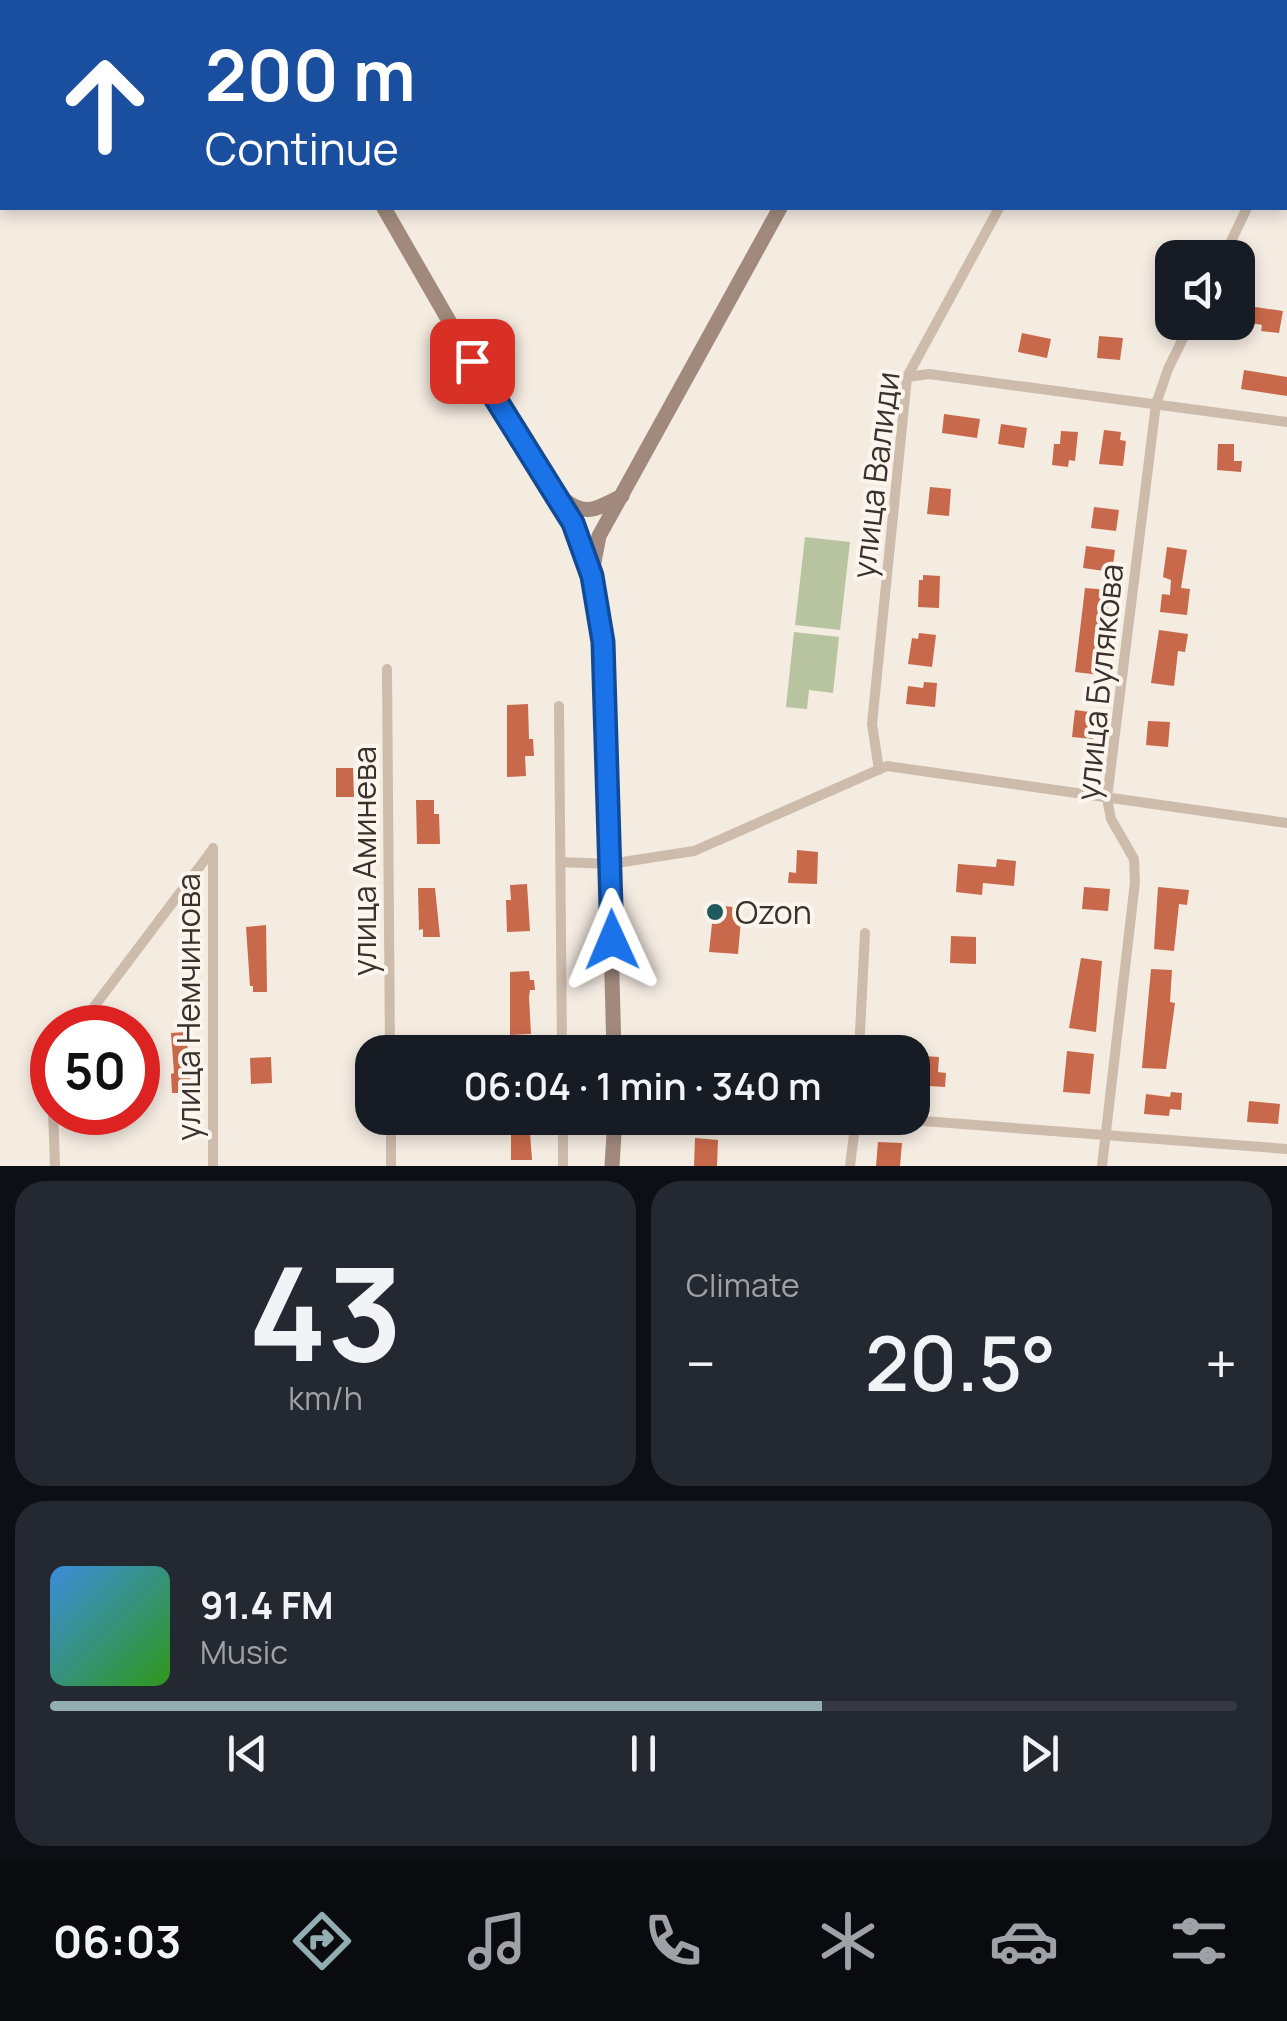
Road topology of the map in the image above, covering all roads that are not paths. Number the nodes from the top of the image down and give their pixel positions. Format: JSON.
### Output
{"nodes":[{"id":1,"x":385,"y":210,"type":"edge"},
{"id":2,"x":779,"y":210,"type":"edge"},
{"id":3,"x":998,"y":210,"type":"edge"},
{"id":4,"x":1246,"y":210,"type":"edge"},
{"id":5,"x":1232,"y":240,"type":"edge"},
{"id":6,"x":1182,"y":340,"type":"edge"},
{"id":7,"x":906,"y":377,"type":"junction"},
{"id":8,"x":1156,"y":404,"type":"junction"},
{"id":9,"x":1287,"y":422,"type":"edge"},
{"id":10,"x":549,"y":486,"type":"junction"},
{"id":11,"x":622,"y":496,"type":"junction"},
{"id":12,"x":592,"y":576,"type":"junction"},
{"id":13,"x":387,"y":669,"type":"dead end"},
{"id":14,"x":559,"y":706,"type":"dead end"},
{"id":15,"x":879,"y":770,"type":"junction"},
{"id":16,"x":1107,"y":798,"type":"junction"},
{"id":17,"x":1287,"y":823,"type":"edge"},
{"id":18,"x":560,"y":862,"type":"junction"},
{"id":19,"x":610,"y":864,"type":"junction"},
{"id":20,"x":865,"y":933,"type":"dead end"},
{"id":21,"x":95,"y":1005,"type":"edge"},
{"id":22,"x":390,"y":1035,"type":"edge"},
{"id":23,"x":562,"y":1035,"type":"edge"},
{"id":24,"x":614,"y":1035,"type":"edge"},
{"id":25,"x":860,"y":1035,"type":"edge"},
{"id":26,"x":930,"y":1122,"type":"edge"},
{"id":27,"x":54,"y":1135,"type":"edge"},
{"id":28,"x":391,"y":1135,"type":"edge"},
{"id":29,"x":563,"y":1135,"type":"edge"},
{"id":30,"x":614,"y":1135,"type":"edge"},
{"id":31,"x":854,"y":1135,"type":"edge"},
{"id":32,"x":1105,"y":1137,"type":"junction"},
{"id":33,"x":1287,"y":1149,"type":"edge"},
{"id":34,"x":55,"y":1166,"type":"edge"},
{"id":35,"x":213,"y":1166,"type":"edge"},
{"id":36,"x":391,"y":1166,"type":"edge"},
{"id":37,"x":563,"y":1166,"type":"edge"},
{"id":38,"x":612,"y":1166,"type":"edge"},
{"id":39,"x":850,"y":1166,"type":"edge"},
{"id":40,"x":1102,"y":1166,"type":"edge"}],
"edges":[{"from":1,"to":10,"type":"main road"},
{"from":2,"to":11,"type":"main road"},
{"from":3,"to":7,"type":"street","name":"улица Валиди"},
{"from":4,"to":5,"type":"street"},
{"from":6,"to":8,"type":"street","name":"улица Булякова"},
{"from":7,"to":8,"type":"street"},
{"from":7,"to":15,"type":"street","name":"улица Валиди"},
{"from":8,"to":9,"type":"street"},
{"from":8,"to":16,"type":"street","name":"улица Булякова"},
{"from":10,"to":11,"type":"main road"},
{"from":10,"to":12,"type":"main road"},
{"from":11,"to":12,"type":"main road"},
{"from":12,"to":19,"type":"main road"},
{"from":13,"to":22,"type":"street","name":"улица Аминева"},
{"from":14,"to":18,"type":"street"},
{"from":15,"to":16,"type":"street"},
{"from":15,"to":19,"type":"street"},
{"from":16,"to":17,"type":"street"},
{"from":16,"to":32,"type":"street","name":"улица Булякова"},
{"from":18,"to":19,"type":"street"},
{"from":18,"to":23,"type":"street"},
{"from":19,"to":24,"type":"main road"},
{"from":20,"to":25,"type":"street"},
{"from":21,"to":35,"type":"street","name":"улица Немчинова"},
{"from":26,"to":32,"type":"street"},
{"from":27,"to":34,"type":"street"},
{"from":28,"to":36,"type":"street"},
{"from":29,"to":37,"type":"street"},
{"from":30,"to":38,"type":"main road"},
{"from":31,"to":39,"type":"street"},
{"from":32,"to":33,"type":"street"},
{"from":32,"to":40,"type":"street","name":"улица Булякова"}]}
